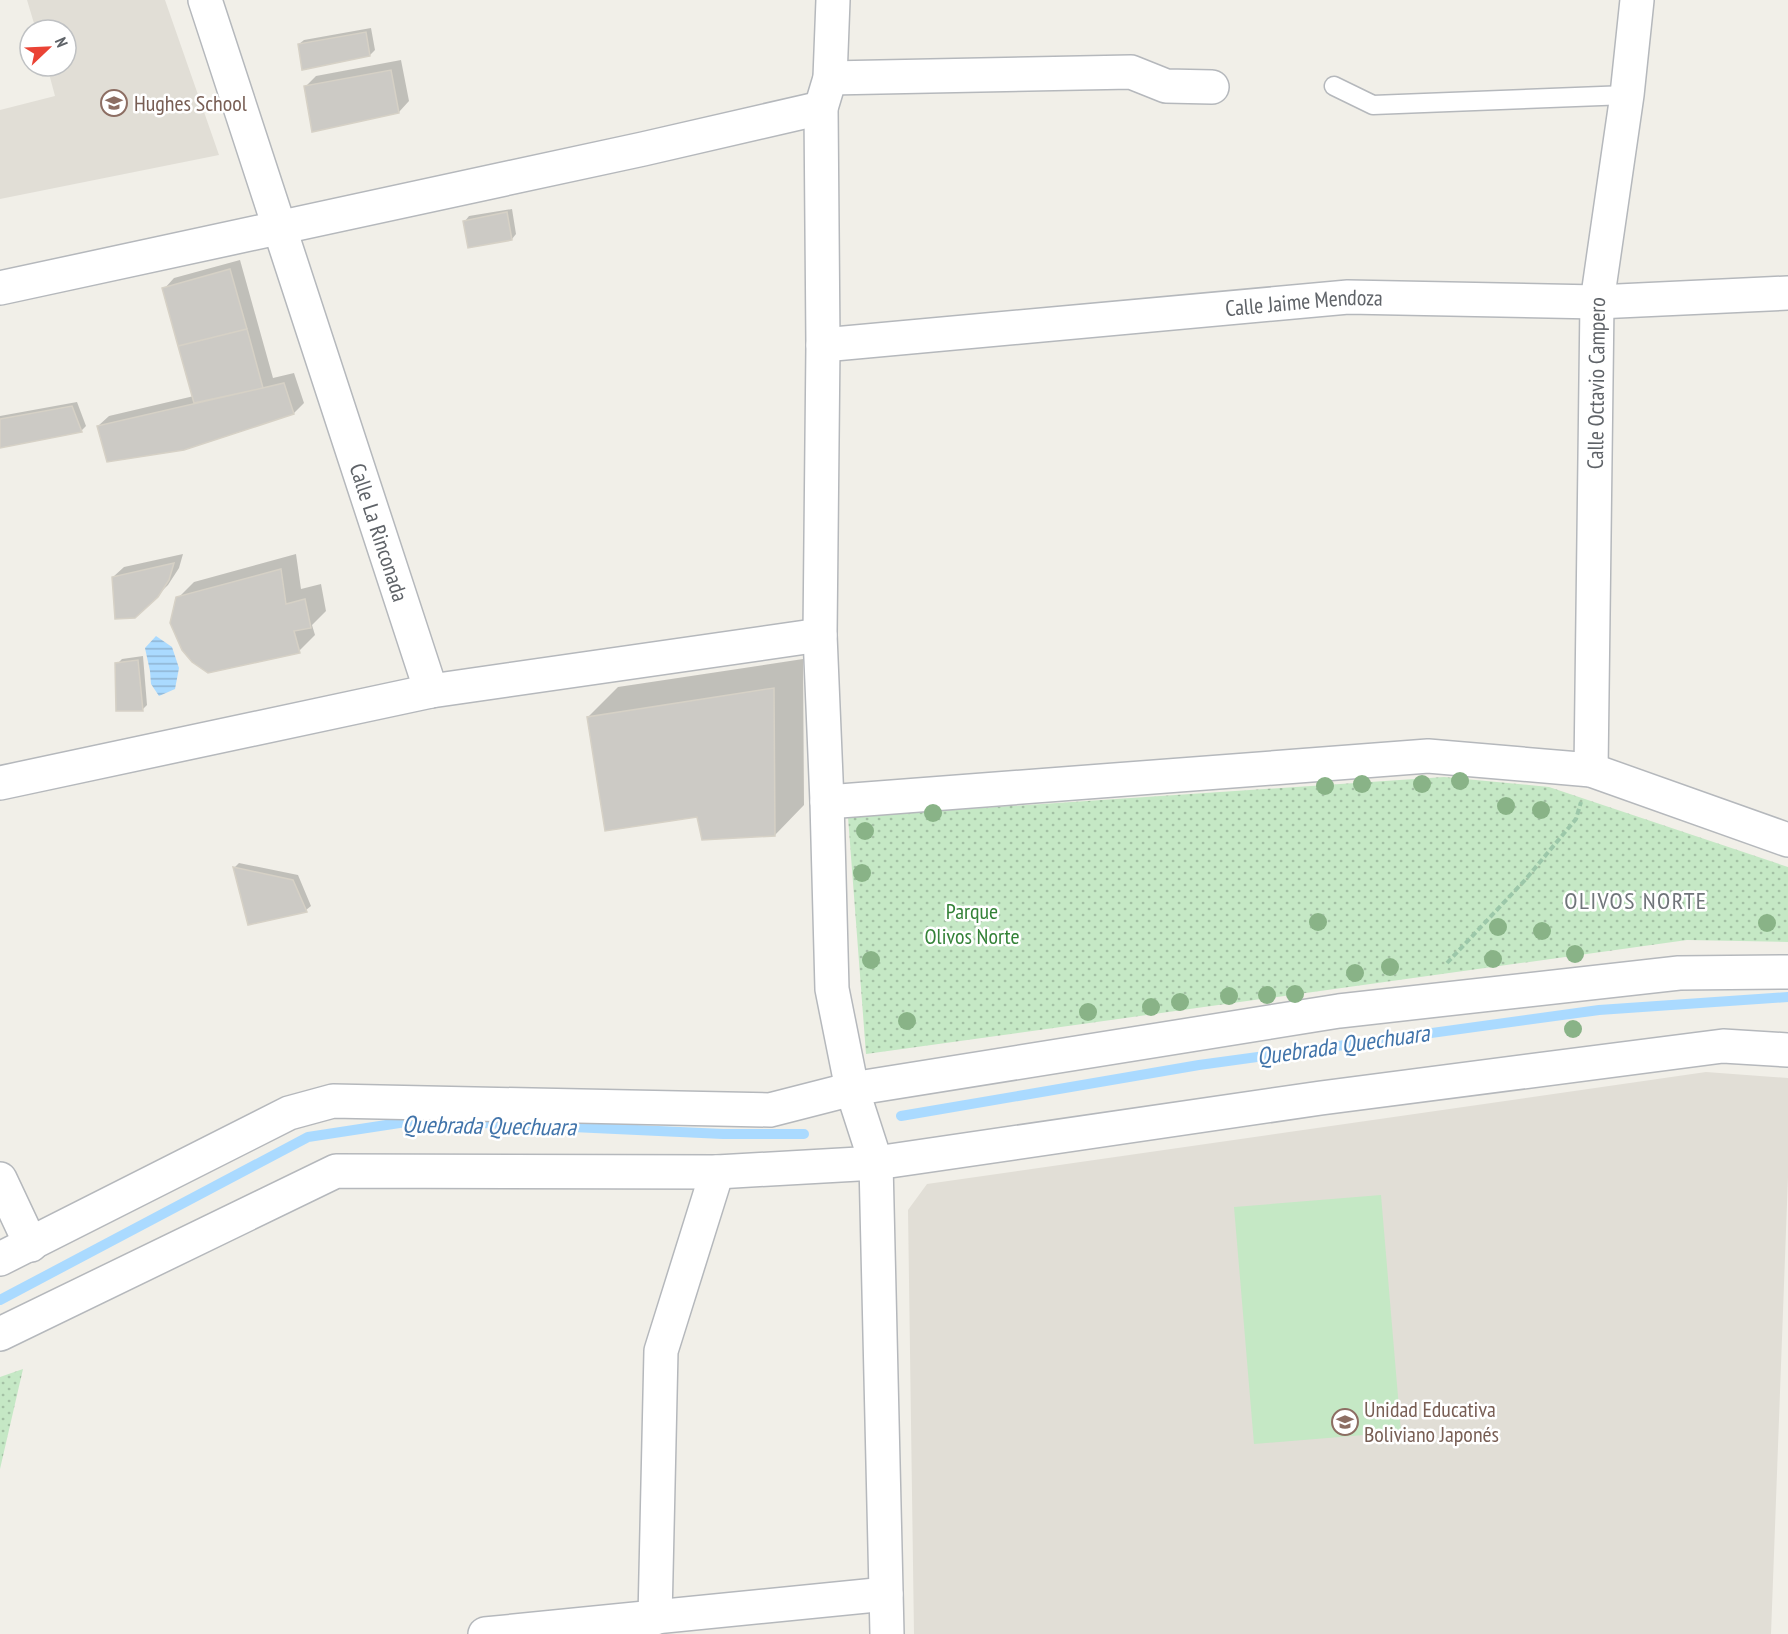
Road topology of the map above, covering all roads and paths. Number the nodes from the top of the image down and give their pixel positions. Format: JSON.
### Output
{"nodes":[{"id":1,"x":205,"y":0,"type":"edge"},
{"id":2,"x":833,"y":0,"type":"edge"},
{"id":3,"x":1637,"y":0,"type":"edge"},
{"id":4,"x":1334,"y":86,"type":"dead end"},
{"id":5,"x":1212,"y":87,"type":"dead end"},
{"id":6,"x":826,"y":93,"type":"junction"},
{"id":7,"x":1627,"y":95,"type":"junction"},
{"id":8,"x":278,"y":227,"type":"junction"},
{"id":9,"x":0,"y":288,"type":"edge"},
{"id":10,"x":1788,"y":293,"type":"edge"},
{"id":11,"x":1597,"y":302,"type":"junction"},
{"id":12,"x":823,"y":345,"type":"junction"},
{"id":13,"x":819,"y":635,"type":"junction"},
{"id":14,"x":430,"y":692,"type":"junction"},
{"id":15,"x":1591,"y":770,"type":"junction"},
{"id":16,"x":0,"y":783,"type":"edge"},
{"id":17,"x":827,"y":802,"type":"junction"},
{"id":18,"x":1788,"y":840,"type":"edge"},
{"id":19,"x":1788,"y":972,"type":"edge"},
{"id":20,"x":1410,"y":1004,"type":"junction"},
{"id":21,"x":1788,"y":1050,"type":"edge"},
{"id":22,"x":852,"y":1089,"type":"junction"},
{"id":23,"x":876,"y":1163,"type":"junction"},
{"id":24,"x":717,"y":1172,"type":"junction"},
{"id":25,"x":0,"y":1179,"type":"edge"},
{"id":26,"x":31,"y":1245,"type":"junction"},
{"id":27,"x":0,"y":1259,"type":"edge"},
{"id":28,"x":0,"y":1334,"type":"edge"},
{"id":29,"x":886,"y":1594,"type":"junction"},
{"id":30,"x":655,"y":1618,"type":"junction"},
{"id":31,"x":485,"y":1634,"type":"edge"},
{"id":32,"x":887,"y":1634,"type":"edge"}],
"edges":[{"from":1,"to":8,"type":"street","name":"Calle La Rinconada"},
{"from":2,"to":6,"type":"street"},
{"from":3,"to":7,"type":"street","name":"Calle Octavio Campero"},
{"from":4,"to":7,"type":"lane"},
{"from":5,"to":6,"type":"street"},
{"from":6,"to":8,"type":"street"},
{"from":6,"to":12,"type":"street"},
{"from":7,"to":11,"type":"street","name":"Calle Octavio Campero"},
{"from":8,"to":9,"type":"street"},
{"from":8,"to":14,"type":"street","name":"Calle La Rinconada"},
{"from":10,"to":11,"type":"street","name":"Calle Jaime Mendoza"},
{"from":11,"to":12,"type":"street","name":"Calle Jaime Mendoza"},
{"from":11,"to":15,"type":"street","name":"Calle Octavio Campero"},
{"from":12,"to":13,"type":"street"},
{"from":13,"to":14,"type":"street"},
{"from":13,"to":17,"type":"street"},
{"from":14,"to":16,"type":"street"},
{"from":15,"to":17,"type":"street"},
{"from":15,"to":18,"type":"street"},
{"from":15,"to":20,"type":"path"},
{"from":17,"to":22,"type":"street"},
{"from":19,"to":20,"type":"street"},
{"from":20,"to":22,"type":"street"},
{"from":21,"to":23,"type":"street"},
{"from":22,"to":23,"type":"street"},
{"from":22,"to":26,"type":"street"},
{"from":23,"to":24,"type":"street"},
{"from":23,"to":29,"type":"street"},
{"from":24,"to":28,"type":"street"},
{"from":24,"to":30,"type":"street"},
{"from":25,"to":26,"type":"street"},
{"from":26,"to":27,"type":"street"},
{"from":29,"to":30,"type":"street"},
{"from":29,"to":32,"type":"street"},
{"from":30,"to":31,"type":"street"}]}
